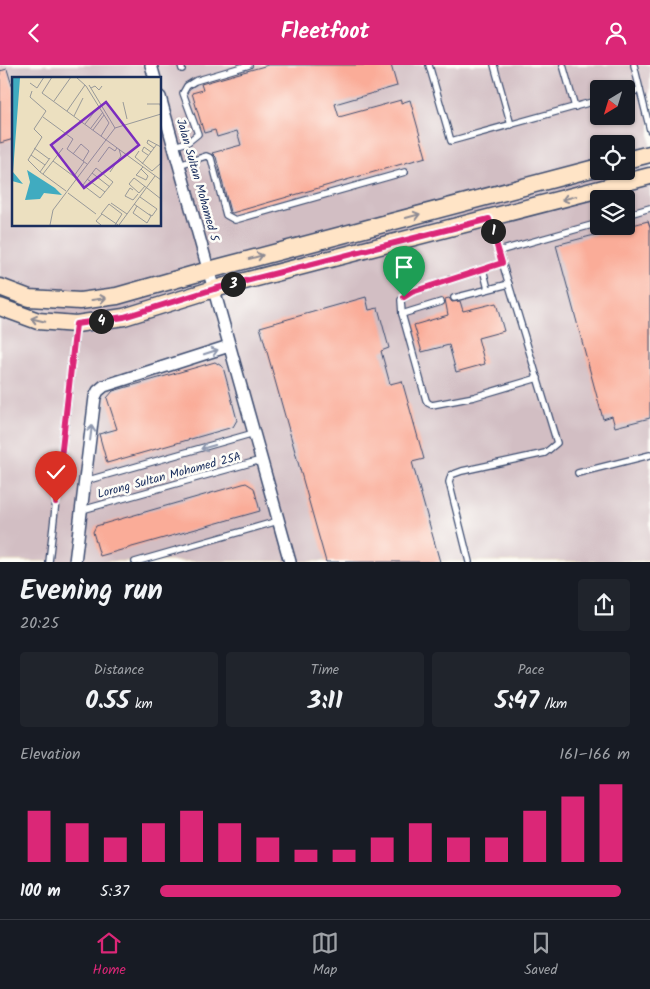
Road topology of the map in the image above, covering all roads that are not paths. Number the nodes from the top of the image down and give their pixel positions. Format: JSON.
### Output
{"nodes":[{"id":1,"x":249,"y":65,"type":"edge"},
{"id":2,"x":429,"y":65,"type":"edge"},
{"id":3,"x":494,"y":65,"type":"edge"},
{"id":4,"x":563,"y":65,"type":"edge"},
{"id":5,"x":634,"y":65,"type":"edge"},
{"id":6,"x":640,"y":90,"type":"junction"},
{"id":7,"x":635,"y":91,"type":"edge"},
{"id":8,"x":161,"y":100,"type":"edge"},
{"id":9,"x":590,"y":103,"type":"edge"},
{"id":10,"x":575,"y":107,"type":"junction"},
{"id":11,"x":511,"y":125,"type":"junction"},
{"id":12,"x":650,"y":130,"type":"edge"},
{"id":13,"x":174,"y":146,"type":"junction"},
{"id":14,"x":650,"y":154,"type":"edge"},
{"id":15,"x":635,"y":158,"type":"edge"},
{"id":16,"x":179,"y":165,"type":"junction"},
{"id":17,"x":590,"y":169,"type":"edge"},
{"id":18,"x":404,"y":172,"type":"dead end"},
{"id":19,"x":650,"y":176,"type":"edge"},
{"id":20,"x":650,"y":208,"type":"edge"},
{"id":21,"x":635,"y":212,"type":"edge"},
{"id":22,"x":489,"y":219,"type":"junction"},
{"id":23,"x":590,"y":226,"type":"edge"},
{"id":24,"x":499,"y":251,"type":"junction"},
{"id":25,"x":502,"y":263,"type":"junction"},
{"id":26,"x":209,"y":269,"type":"junction"},
{"id":27,"x":482,"y":269,"type":"junction"},
{"id":28,"x":509,"y":284,"type":"junction"},
{"id":29,"x":0,"y":287,"type":"edge"},
{"id":30,"x":214,"y":289,"type":"junction"},
{"id":31,"x":488,"y":289,"type":"junction"},
{"id":32,"x":454,"y":298,"type":"dead end"},
{"id":33,"x":441,"y":302,"type":"dead end"},
{"id":34,"x":0,"y":307,"type":"edge"},
{"id":35,"x":402,"y":314,"type":"junction"},
{"id":36,"x":76,"y":324,"type":"junction"},
{"id":37,"x":228,"y":346,"type":"junction"},
{"id":38,"x":538,"y":378,"type":"junction"},
{"id":39,"x":254,"y":433,"type":"junction"},
{"id":40,"x":650,"y":455,"type":"edge"},
{"id":41,"x":261,"y":460,"type":"junction"},
{"id":42,"x":578,"y":473,"type":"dead end"},
{"id":43,"x":85,"y":481,"type":"junction"},
{"id":44,"x":82,"y":509,"type":"junction"},
{"id":45,"x":278,"y":521,"type":"junction"},
{"id":46,"x":49,"y":561,"type":"edge"},
{"id":47,"x":75,"y":561,"type":"edge"},
{"id":48,"x":136,"y":561,"type":"edge"},
{"id":49,"x":290,"y":561,"type":"edge"},
{"id":50,"x":469,"y":561,"type":"edge"}],
"edges":[{"from":1,"to":13,"type":"lane"},
{"from":2,"to":11,"type":"lane"},
{"from":3,"to":11,"type":"lane"},
{"from":4,"to":10,"type":"lane"},
{"from":5,"to":6,"type":"lane"},
{"from":6,"to":7,"type":"lane"},
{"from":6,"to":12,"type":"lane"},
{"from":8,"to":13,"type":"street","name":"Jalan Sultan Mohamed 5"},
{"from":9,"to":10,"type":"lane"},
{"from":10,"to":11,"type":"lane"},
{"from":13,"to":16,"type":"street","name":"Jalan Sultan Mohamed 5"},
{"from":14,"to":15,"type":"street"},
{"from":16,"to":18,"type":"lane"},
{"from":16,"to":26,"type":"street","name":"Jalan Sultan Mohamed 5"},
{"from":26,"to":17,"type":"street","one_way":true},
{"from":19,"to":22,"type":"street","one_way":true},
{"from":20,"to":21,"type":"lane"},
{"from":22,"to":24,"type":"lane"},
{"from":22,"to":30,"type":"street"},
{"from":23,"to":24,"type":"lane"},
{"from":24,"to":25,"type":"lane"},
{"from":25,"to":27,"type":"lane"},
{"from":25,"to":28,"type":"lane"},
{"from":29,"to":26,"type":"street","one_way":true},
{"from":26,"to":30,"type":"street","name":"Jalan Sultan Mohamed 5"},
{"from":27,"to":31,"type":"lane"},
{"from":27,"to":35,"type":"lane"},
{"from":28,"to":31,"type":"lane"},
{"from":28,"to":38,"type":"lane"},
{"from":30,"to":36,"type":"street"},
{"from":30,"to":37,"type":"street","name":"Jalan Sultan Mohamed 5"},
{"from":31,"to":32,"type":"lane"},
{"from":33,"to":35,"type":"lane"},
{"from":36,"to":34,"type":"street","one_way":true},
{"from":35,"to":38,"type":"lane"},
{"from":36,"to":46,"type":"lane"},
{"from":37,"to":39,"type":"street","name":"Jalan Sultan Mohamed 5"},
{"from":43,"to":37,"type":"street","one_way":true},
{"from":38,"to":50,"type":"lane"},
{"from":39,"to":41,"type":"street","name":"Jalan Sultan Mohamed 5"},
{"from":39,"to":43,"type":"lane","one_way":true},
{"from":40,"to":42,"type":"lane"},
{"from":41,"to":44,"type":"lane","name":"Lorong Sultan Mohamed 25A"},
{"from":41,"to":45,"type":"street","name":"Jalan Sultan Mohamed 5"},
{"from":43,"to":44,"type":"street"},
{"from":44,"to":47,"type":"street"},
{"from":45,"to":48,"type":"lane"},
{"from":45,"to":49,"type":"street","name":"Jalan Sultan Mohamed 5"}]}
